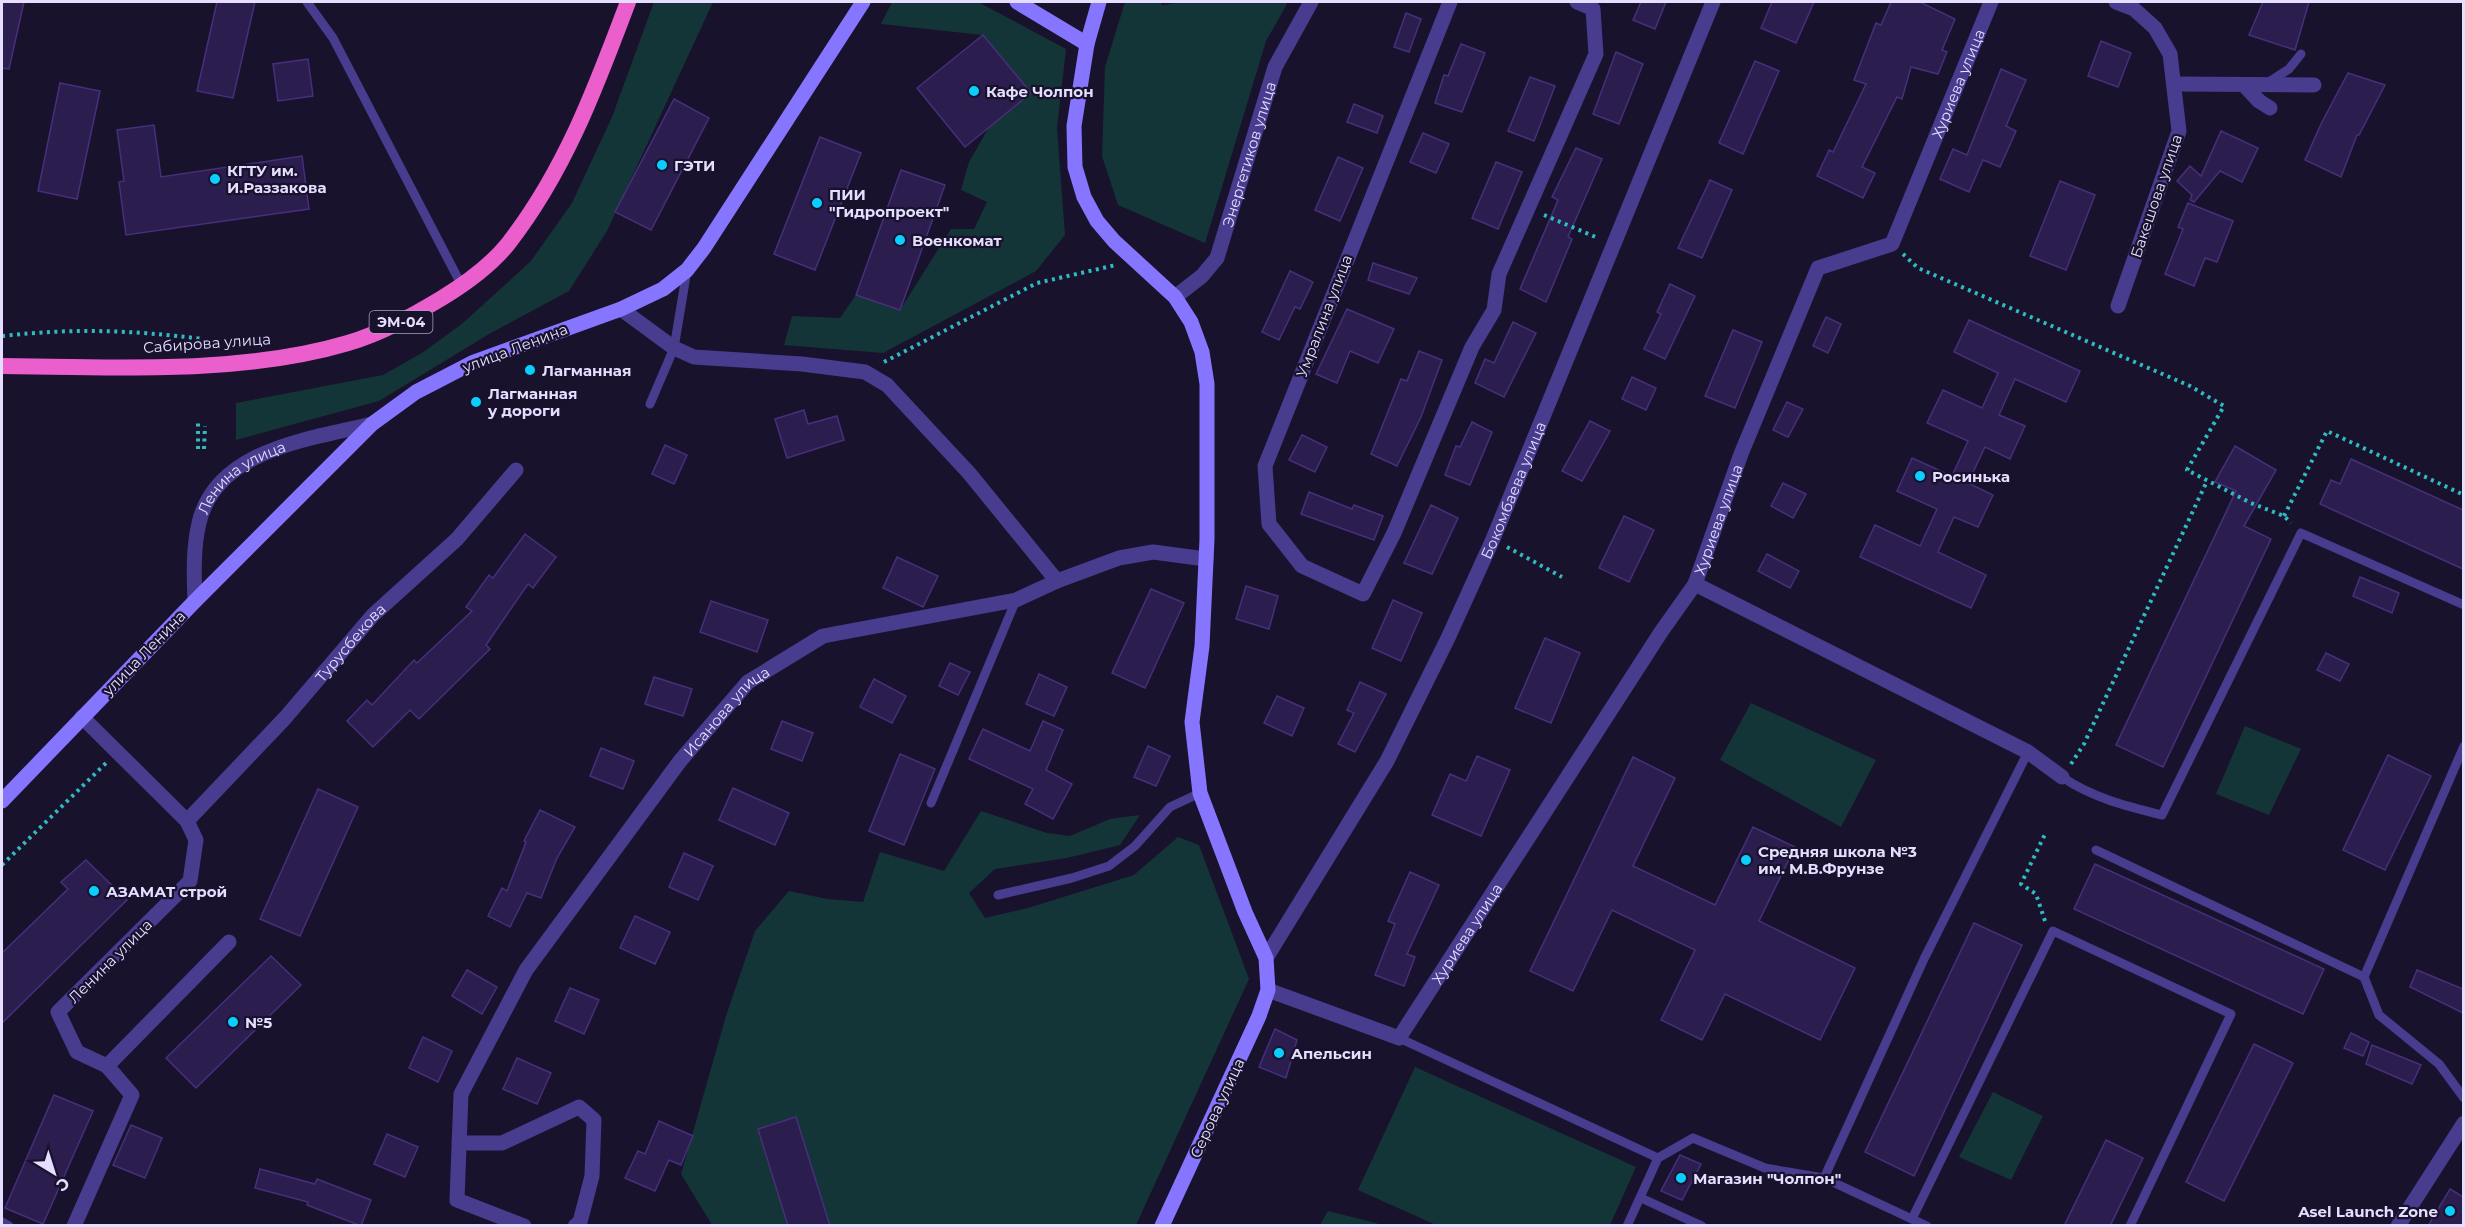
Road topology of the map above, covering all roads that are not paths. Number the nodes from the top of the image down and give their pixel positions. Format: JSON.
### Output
{"nodes":[{"id":1,"x":307,"y":2,"type":"edge"},
{"id":2,"x":628,"y":2,"type":"edge"},
{"id":3,"x":863,"y":2,"type":"edge"},
{"id":4,"x":1017,"y":2,"type":"edge"},
{"id":5,"x":1099,"y":2,"type":"edge"},
{"id":6,"x":1311,"y":2,"type":"edge"},
{"id":7,"x":1450,"y":2,"type":"edge"},
{"id":8,"x":1577,"y":2,"type":"edge"},
{"id":9,"x":1713,"y":2,"type":"edge"},
{"id":10,"x":1991,"y":2,"type":"edge"},
{"id":11,"x":2116,"y":2,"type":"edge"},
{"id":12,"x":1087,"y":44,"type":"junction"},
{"id":13,"x":2301,"y":54,"type":"dead end"},
{"id":14,"x":2174,"y":84,"type":"junction"},
{"id":15,"x":2265,"y":84,"type":"junction"},
{"id":16,"x":2244,"y":85,"type":"junction"},
{"id":17,"x":2314,"y":85,"type":"dead end"},
{"id":18,"x":2270,"y":108,"type":"dead end"},
{"id":19,"x":687,"y":270,"type":"junction"},
{"id":20,"x":462,"y":286,"type":"junction"},
{"id":21,"x":1175,"y":297,"type":"junction"},
{"id":22,"x":2118,"y":306,"type":"dead end"},
{"id":23,"x":621,"y":309,"type":"junction"},
{"id":24,"x":674,"y":348,"type":"junction"},
{"id":25,"x":2,"y":366,"type":"edge"},
{"id":26,"x":650,"y":404,"type":"dead end"},
{"id":27,"x":372,"y":424,"type":"junction"},
{"id":28,"x":516,"y":470,"type":"dead end"},
{"id":29,"x":1206,"y":559,"type":"junction"},
{"id":30,"x":1057,"y":580,"type":"junction"},
{"id":31,"x":1695,"y":584,"type":"junction"},
{"id":32,"x":1016,"y":600,"type":"junction"},
{"id":33,"x":195,"y":601,"type":"junction"},
{"id":34,"x":2463,"y":605,"type":"edge"},
{"id":35,"x":82,"y":717,"type":"junction"},
{"id":36,"x":2463,"y":746,"type":"edge"},
{"id":37,"x":2028,"y":752,"type":"junction"},
{"id":38,"x":2062,"y":777,"type":"joint"},
{"id":39,"x":1200,"y":793,"type":"junction"},
{"id":40,"x":2,"y":801,"type":"edge"},
{"id":41,"x":931,"y":803,"type":"dead end"},
{"id":42,"x":187,"y":821,"type":"junction"},
{"id":43,"x":2096,"y":850,"type":"dead end"},
{"id":44,"x":998,"y":895,"type":"dead end"},
{"id":45,"x":230,"y":942,"type":"dead end"},
{"id":46,"x":1266,"y":958,"type":"junction"},
{"id":47,"x":2364,"y":977,"type":"junction"},
{"id":48,"x":1268,"y":990,"type":"junction"},
{"id":49,"x":1399,"y":1038,"type":"junction"},
{"id":50,"x":107,"y":1066,"type":"junction"},
{"id":51,"x":2463,"y":1098,"type":"edge"},
{"id":52,"x":2463,"y":1124,"type":"edge"},
{"id":53,"x":459,"y":1143,"type":"junction"},
{"id":54,"x":1658,"y":1158,"type":"junction"},
{"id":55,"x":1824,"y":1178,"type":"junction"},
{"id":56,"x":1641,"y":1198,"type":"junction"},
{"id":57,"x":1912,"y":1219,"type":"junction"},
{"id":58,"x":2,"y":1222,"type":"edge"},
{"id":59,"x":9,"y":1226,"type":"edge"},
{"id":60,"x":74,"y":1226,"type":"edge"},
{"id":61,"x":524,"y":1226,"type":"edge"},
{"id":62,"x":575,"y":1226,"type":"edge"},
{"id":63,"x":1162,"y":1226,"type":"edge"},
{"id":64,"x":1627,"y":1226,"type":"edge"},
{"id":65,"x":1702,"y":1226,"type":"edge"},
{"id":66,"x":1927,"y":1226,"type":"edge"},
{"id":67,"x":2130,"y":1226,"type":"edge"},
{"id":68,"x":2398,"y":1226,"type":"edge"}],
"edges":[{"from":1,"to":20,"type":"lane"},
{"from":2,"to":20,"type":"highway","name":"Сабирова улица","number":"ЭМ-04"},
{"from":3,"to":19,"type":"main road","name":"улица Ленина"},
{"from":4,"to":12,"type":"main road"},
{"from":5,"to":12,"type":"main road"},
{"from":6,"to":21,"type":"street","name":"Энергетиков улица"},
{"from":7,"to":8,"type":"street","name":"Умралина улица"},
{"from":9,"to":46,"type":"street","name":"Бокомбаева улица"},
{"from":10,"to":31,"type":"street","name":"Хуриева улица"},
{"from":11,"to":14,"type":"street","name":"Бакешова улица"},
{"from":12,"to":21,"type":"main road"},
{"from":13,"to":15,"type":"lane"},
{"from":14,"to":16,"type":"street"},
{"from":14,"to":22,"type":"street","name":"Бакешова улица"},
{"from":15,"to":16,"type":"street"},
{"from":15,"to":17,"type":"street"},
{"from":16,"to":18,"type":"street"},
{"from":19,"to":23,"type":"main road","name":"улица Ленина"},
{"from":19,"to":24,"type":"lane"},
{"from":20,"to":25,"type":"highway","name":"Сабирова улица","number":"ЭМ-04"},
{"from":21,"to":29,"type":"main road"},
{"from":23,"to":24,"type":"street"},
{"from":23,"to":27,"type":"main road","name":"улица Ленина"},
{"from":24,"to":26,"type":"lane"},
{"from":24,"to":30,"type":"street"},
{"from":27,"to":33,"type":"main road","name":"улица Ленина"},
{"from":27,"to":33,"type":"street","name":"Ленина улица"},
{"from":28,"to":42,"type":"street","name":"Турусбекова"},
{"from":29,"to":30,"type":"street","name":"Исанова улица"},
{"from":29,"to":39,"type":"main road"},
{"from":30,"to":32,"type":"street","name":"Исанова улица"},
{"from":31,"to":37,"type":"street"},
{"from":31,"to":49,"type":"street","name":"Хуриева улица"},
{"from":32,"to":41,"type":"lane"},
{"from":32,"to":53,"type":"street","name":"Исанова улица"},
{"from":33,"to":35,"type":"main road","name":"улица Ленина"},
{"from":34,"to":38,"type":"lane"},
{"from":35,"to":40,"type":"main road","name":"улица Ленина"},
{"from":35,"to":42,"type":"street","name":"Ленина улица"},
{"from":36,"to":47,"type":"lane"},
{"from":37,"to":38,"type":"street"},
{"from":37,"to":55,"type":"lane"},
{"from":39,"to":44,"type":"lane"},
{"from":39,"to":46,"type":"main road"},
{"from":42,"to":50,"type":"street","name":"Ленина улица"},
{"from":43,"to":47,"type":"lane"},
{"from":45,"to":50,"type":"street"},
{"from":46,"to":48,"type":"main road","name":"Серова улица"},
{"from":47,"to":51,"type":"lane"},
{"from":48,"to":49,"type":"street"},
{"from":48,"to":63,"type":"main road","name":"Серова улица"},
{"from":49,"to":54,"type":"lane"},
{"from":50,"to":60,"type":"street"},
{"from":52,"to":68,"type":"street"},
{"from":53,"to":61,"type":"street","name":"Исанова улица"},
{"from":53,"to":62,"type":"street"},
{"from":54,"to":55,"type":"lane"},
{"from":54,"to":56,"type":"lane"},
{"from":55,"to":57,"type":"lane"},
{"from":56,"to":64,"type":"lane"},
{"from":56,"to":65,"type":"lane"},
{"from":57,"to":66,"type":"lane"},
{"from":57,"to":67,"type":"lane"},
{"from":58,"to":59,"type":"lane"}]}
